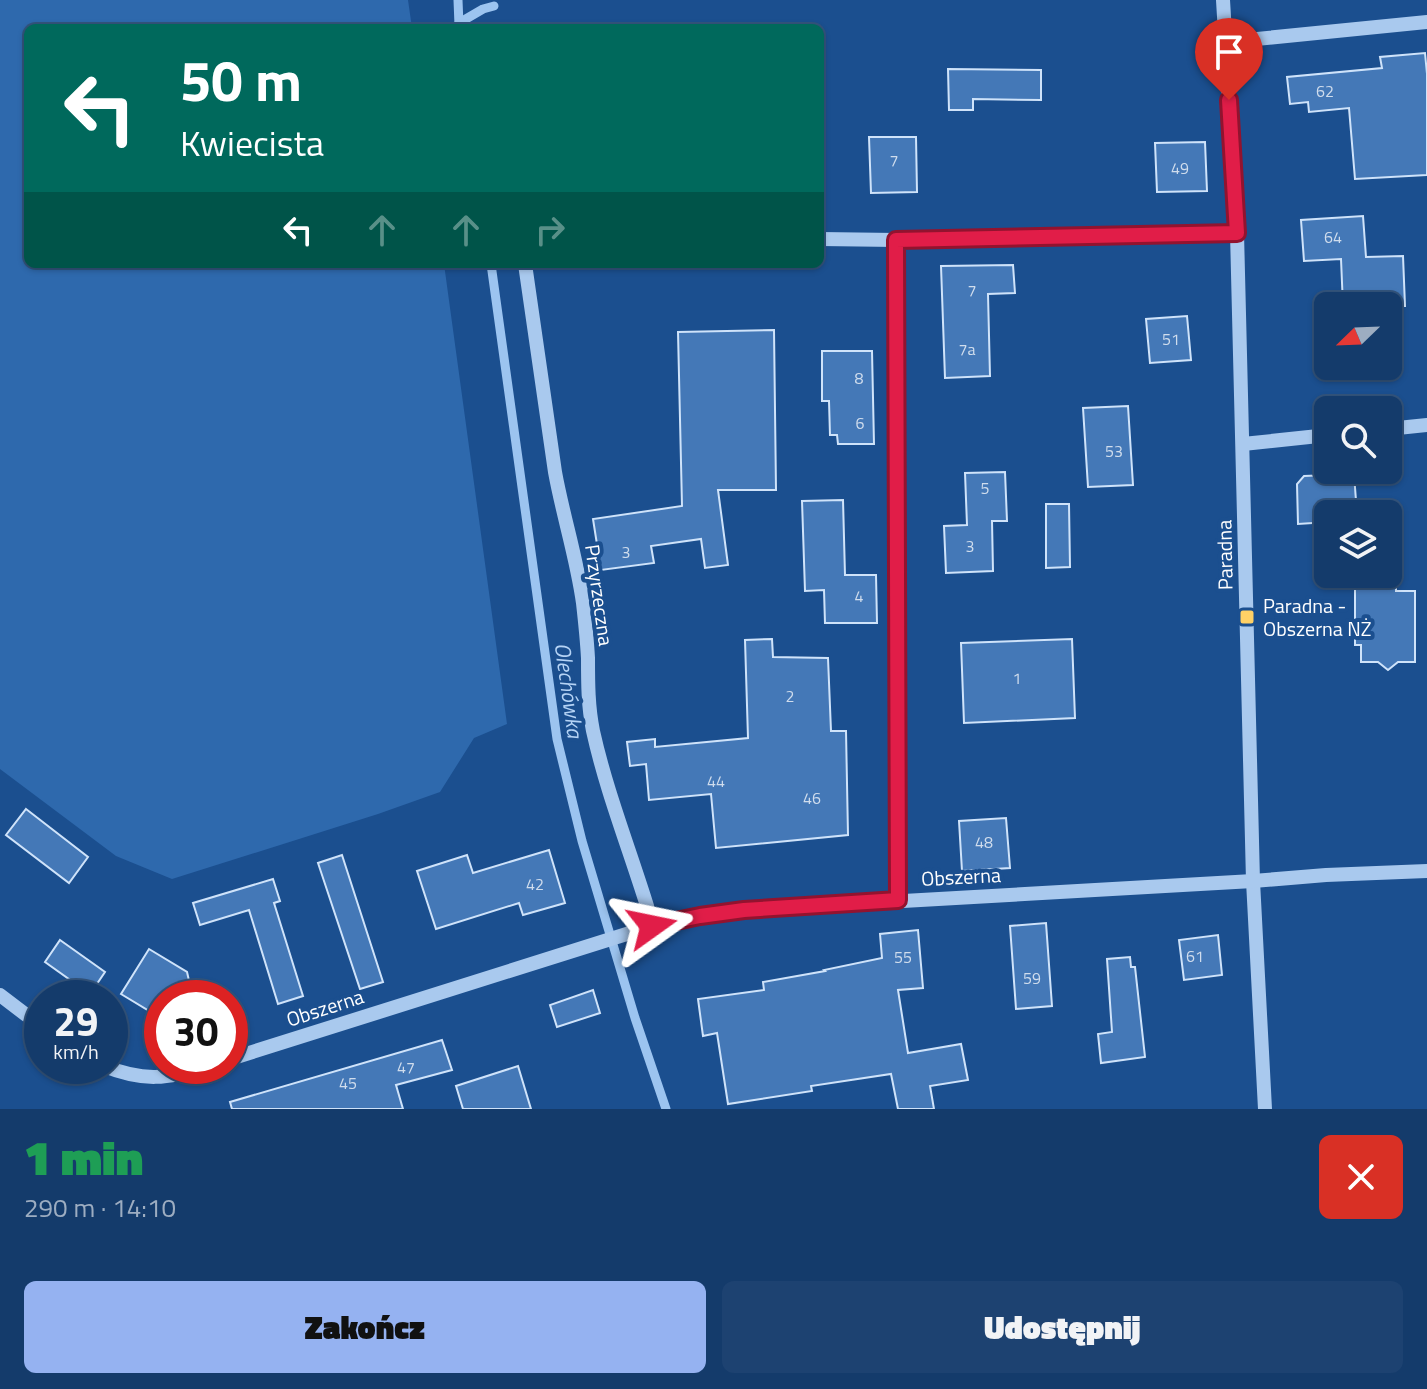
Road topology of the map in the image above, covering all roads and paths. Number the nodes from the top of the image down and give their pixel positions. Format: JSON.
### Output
{"nodes":[{"id":1,"x":1223,"y":0,"type":"edge"},
{"id":2,"x":1427,"y":22,"type":"edge"},
{"id":3,"x":1226,"y":42,"type":"junction"},
{"id":4,"x":1237,"y":233,"type":"junction"},
{"id":5,"x":824,"y":239,"type":"edge"},
{"id":6,"x":896,"y":240,"type":"junction"},
{"id":7,"x":526,"y":268,"type":"edge"},
{"id":8,"x":1427,"y":425,"type":"edge"},
{"id":9,"x":1402,"y":428,"type":"edge"},
{"id":10,"x":1314,"y":436,"type":"edge"},
{"id":11,"x":1243,"y":444,"type":"junction"},
{"id":12,"x":1427,"y":871,"type":"edge"},
{"id":13,"x":1253,"y":881,"type":"junction"},
{"id":14,"x":898,"y":900,"type":"junction"},
{"id":15,"x":652,"y":926,"type":"junction"},
{"id":16,"x":0,"y":995,"type":"edge"},
{"id":17,"x":24,"y":1013,"type":"edge"},
{"id":18,"x":248,"y":1053,"type":"edge"},
{"id":19,"x":1265,"y":1109,"type":"edge"}],
"edges":[{"from":1,"to":3,"type":"street","name":"Paradna"},
{"from":2,"to":3,"type":"street"},
{"from":3,"to":4,"type":"street","name":"Paradna"},
{"from":4,"to":6,"type":"street"},
{"from":4,"to":11,"type":"street","name":"Paradna"},
{"from":5,"to":6,"type":"street"},
{"from":6,"to":14,"type":"street"},
{"from":7,"to":15,"type":"street","name":"Przyrzeczna"},
{"from":8,"to":9,"type":"street"},
{"from":10,"to":11,"type":"street"},
{"from":11,"to":13,"type":"street","name":"Paradna"},
{"from":12,"to":13,"type":"street","name":"Obszerna"},
{"from":13,"to":14,"type":"street","name":"Obszerna"},
{"from":13,"to":19,"type":"street","name":"Paradna"},
{"from":14,"to":15,"type":"street","name":"Obszerna"},
{"from":15,"to":18,"type":"street","name":"Obszerna"},
{"from":16,"to":17,"type":"street"}]}
